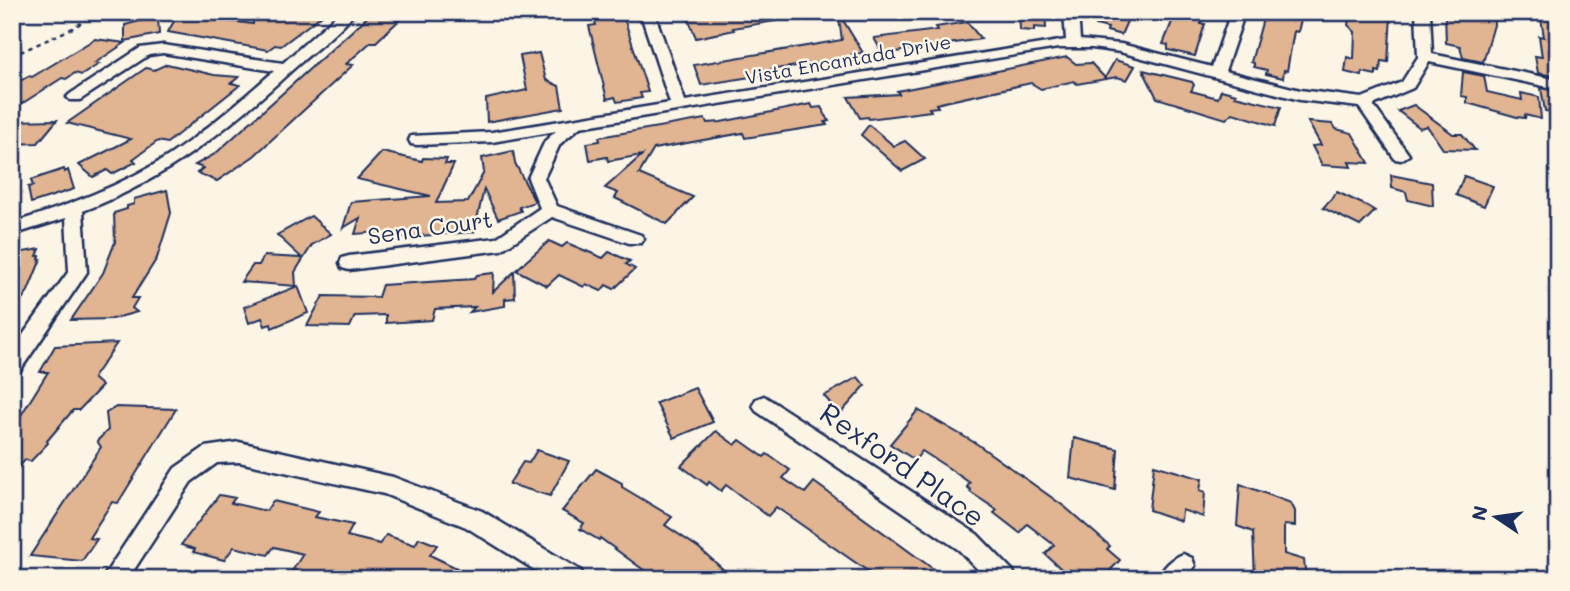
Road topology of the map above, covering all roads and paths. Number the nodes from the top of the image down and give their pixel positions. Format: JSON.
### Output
{"nodes":[{"id":1,"x":96,"y":12,"type":"edge"},
{"id":2,"x":348,"y":12,"type":"edge"},
{"id":3,"x":647,"y":12,"type":"edge"},
{"id":4,"x":1071,"y":12,"type":"edge"},
{"id":5,"x":1238,"y":12,"type":"edge"},
{"id":6,"x":1423,"y":12,"type":"edge"},
{"id":7,"x":12,"y":20,"type":"edge"},
{"id":8,"x":12,"y":37,"type":"edge"},
{"id":9,"x":1073,"y":43,"type":"junction"},
{"id":10,"x":12,"y":56,"type":"edge"},
{"id":11,"x":1425,"y":57,"type":"junction"},
{"id":12,"x":285,"y":68,"type":"junction"},
{"id":13,"x":1217,"y":71,"type":"junction"},
{"id":14,"x":1558,"y":85,"type":"edge"},
{"id":15,"x":75,"y":97,"type":"dead end"},
{"id":16,"x":1364,"y":103,"type":"junction"},
{"id":17,"x":679,"y":107,"type":"junction"},
{"id":18,"x":580,"y":124,"type":"junction"},
{"id":19,"x":417,"y":140,"type":"dead end"},
{"id":20,"x":1401,"y":155,"type":"dead end"},
{"id":21,"x":74,"y":210,"type":"junction"},
{"id":22,"x":550,"y":210,"type":"junction"},
{"id":23,"x":12,"y":229,"type":"edge"},
{"id":24,"x":635,"y":239,"type":"dead end"},
{"id":25,"x":349,"y":263,"type":"dead end"},
{"id":26,"x":12,"y":366,"type":"edge"},
{"id":27,"x":764,"y":405,"type":"dead end"},
{"id":28,"x":114,"y":579,"type":"edge"},
{"id":29,"x":572,"y":579,"type":"edge"},
{"id":30,"x":1004,"y":579,"type":"edge"}],
"edges":[{"from":1,"to":10,"type":"path"},
{"from":2,"to":12,"type":"street"},
{"from":3,"to":17,"type":"street"},
{"from":4,"to":9,"type":"street"},
{"from":5,"to":13,"type":"street"},
{"from":6,"to":11,"type":"street"},
{"from":7,"to":8,"type":"path"},
{"from":9,"to":13,"type":"street","name":"Vista Encantada Drive"},
{"from":9,"to":17,"type":"street","name":"Vista Encantada Drive"},
{"from":11,"to":14,"type":"street"},
{"from":11,"to":16,"type":"street"},
{"from":12,"to":15,"type":"street"},
{"from":12,"to":21,"type":"street"},
{"from":13,"to":16,"type":"street","name":"Vista Encantada Drive"},
{"from":16,"to":20,"type":"street"},
{"from":17,"to":18,"type":"street","name":"Vista Encantada Drive"},
{"from":18,"to":19,"type":"street","name":"Vista Encantada Drive"},
{"from":18,"to":22,"type":"street"},
{"from":21,"to":23,"type":"street"},
{"from":21,"to":26,"type":"street"},
{"from":22,"to":24,"type":"street"},
{"from":22,"to":25,"type":"street","name":"Sena Court"},
{"from":27,"to":30,"type":"street","name":"Rexford Place"},
{"from":28,"to":29,"type":"street"}]}
